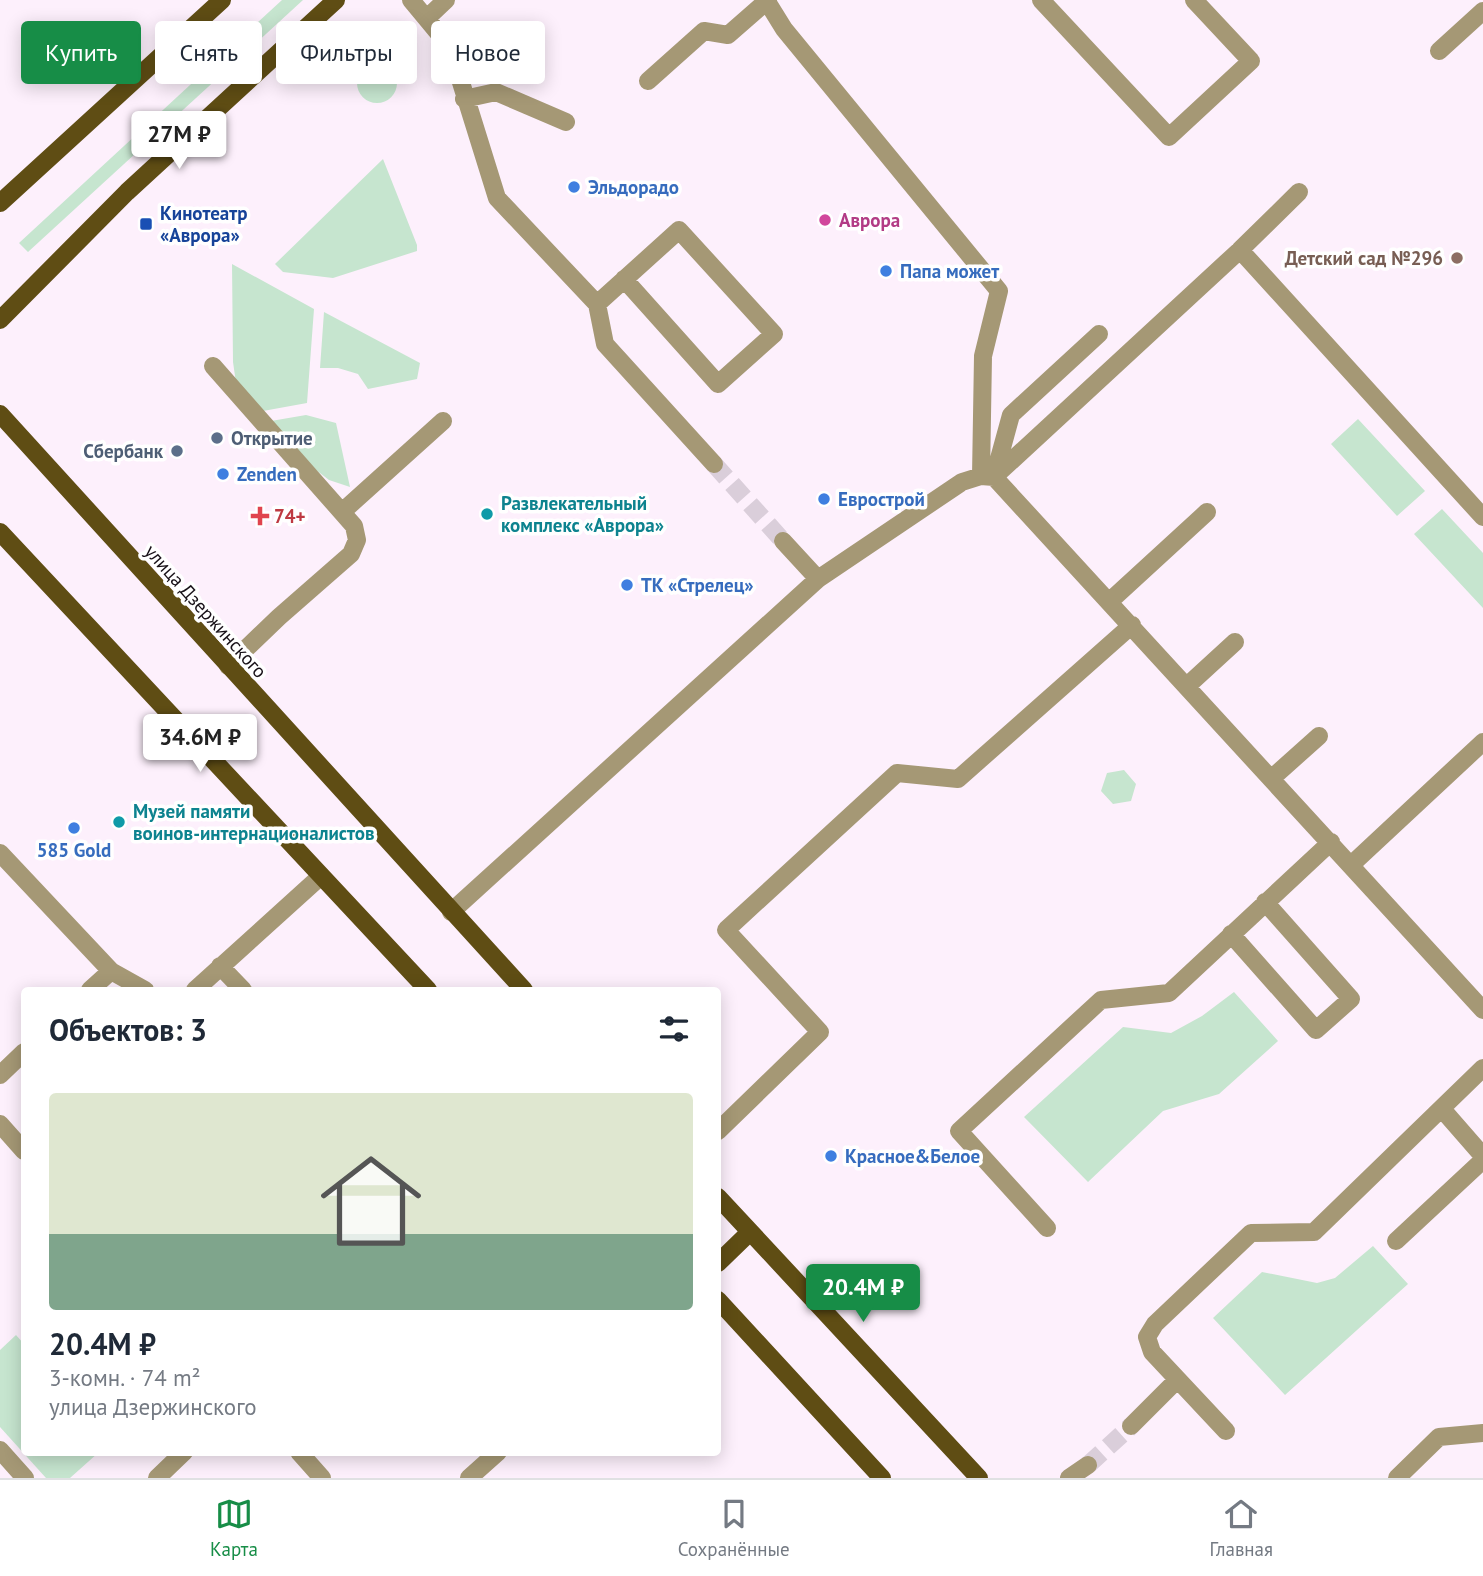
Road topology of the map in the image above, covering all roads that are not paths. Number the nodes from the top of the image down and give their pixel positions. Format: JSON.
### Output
{"nodes":[{"id":1,"x":222,"y":0,"type":"edge"},
{"id":2,"x":336,"y":0,"type":"edge"},
{"id":3,"x":411,"y":0,"type":"edge"},
{"id":4,"x":446,"y":0,"type":"edge"},
{"id":5,"x":767,"y":0,"type":"edge"},
{"id":6,"x":1041,"y":0,"type":"edge"},
{"id":7,"x":1194,"y":0,"type":"edge"},
{"id":8,"x":1483,"y":11,"type":"edge"},
{"id":9,"x":427,"y":18,"type":"junction"},
{"id":10,"x":1439,"y":51,"type":"dead end"},
{"id":11,"x":648,"y":81,"type":"dead end"},
{"id":12,"x":464,"y":99,"type":"junction"},
{"id":13,"x":566,"y":122,"type":"dead end"},
{"id":14,"x":1299,"y":192,"type":"dead end"},
{"id":15,"x":0,"y":203,"type":"edge"},
{"id":16,"x":1240,"y":250,"type":"junction"},
{"id":17,"x":624,"y":279,"type":"junction"},
{"id":18,"x":597,"y":304,"type":"junction"},
{"id":19,"x":0,"y":320,"type":"edge"},
{"id":20,"x":1099,"y":334,"type":"dead end"},
{"id":21,"x":213,"y":366,"type":"dead end"},
{"id":22,"x":0,"y":414,"type":"edge"},
{"id":23,"x":443,"y":421,"type":"dead end"},
{"id":24,"x":714,"y":464,"type":"tunnel mouth"},
{"id":25,"x":987,"y":476,"type":"junction"},
{"id":26,"x":342,"y":512,"type":"junction"},
{"id":27,"x":1207,"y":512,"type":"dead end"},
{"id":28,"x":1483,"y":517,"type":"edge"},
{"id":29,"x":0,"y":532,"type":"edge"},
{"id":30,"x":783,"y":541,"type":"tunnel mouth"},
{"id":31,"x":818,"y":579,"type":"junction"},
{"id":32,"x":1110,"y":601,"type":"junction"},
{"id":33,"x":1132,"y":625,"type":"junction"},
{"id":34,"x":1235,"y":642,"type":"dead end"},
{"id":35,"x":228,"y":666,"type":"junction"},
{"id":36,"x":1187,"y":686,"type":"junction"},
{"id":37,"x":1319,"y":736,"type":"dead end"},
{"id":38,"x":1483,"y":742,"type":"edge"},
{"id":39,"x":1272,"y":778,"type":"junction"},
{"id":40,"x":1331,"y":842,"type":"junction"},
{"id":41,"x":0,"y":853,"type":"edge"},
{"id":42,"x":1351,"y":864,"type":"junction"},
{"id":43,"x":321,"y":876,"type":"junction"},
{"id":44,"x":1265,"y":902,"type":"junction"},
{"id":45,"x":451,"y":912,"type":"junction"},
{"id":46,"x":1231,"y":934,"type":"junction"},
{"id":47,"x":220,"y":966,"type":"junction"},
{"id":48,"x":111,"y":971,"type":"junction"},
{"id":49,"x":93,"y":987,"type":"edge"},
{"id":50,"x":140,"y":987,"type":"edge"},
{"id":51,"x":198,"y":987,"type":"edge"},
{"id":52,"x":240,"y":987,"type":"edge"},
{"id":53,"x":425,"y":987,"type":"edge"},
{"id":54,"x":521,"y":987,"type":"edge"},
{"id":55,"x":1483,"y":1010,"type":"edge"},
{"id":56,"x":21,"y":1055,"type":"edge"},
{"id":57,"x":1483,"y":1068,"type":"edge"},
{"id":58,"x":0,"y":1075,"type":"edge"},
{"id":59,"x":1442,"y":1108,"type":"junction"},
{"id":60,"x":0,"y":1124,"type":"edge"},
{"id":61,"x":721,"y":1128,"type":"edge"},
{"id":62,"x":21,"y":1148,"type":"edge"},
{"id":63,"x":1483,"y":1158,"type":"edge"},
{"id":64,"x":721,"y":1200,"type":"edge"},
{"id":65,"x":1047,"y":1228,"type":"dead end"},
{"id":66,"x":750,"y":1232,"type":"junction"},
{"id":67,"x":1396,"y":1241,"type":"dead end"},
{"id":68,"x":721,"y":1260,"type":"edge"},
{"id":69,"x":721,"y":1303,"type":"edge"},
{"id":70,"x":1178,"y":1380,"type":"junction"},
{"id":71,"x":1130,"y":1426,"type":"tunnel mouth"},
{"id":72,"x":1226,"y":1431,"type":"dead end"},
{"id":73,"x":1483,"y":1433,"type":"edge"},
{"id":74,"x":0,"y":1450,"type":"edge"},
{"id":75,"x":180,"y":1456,"type":"edge"},
{"id":76,"x":303,"y":1456,"type":"edge"},
{"id":77,"x":494,"y":1456,"type":"edge"},
{"id":78,"x":1088,"y":1465,"type":"tunnel mouth"},
{"id":79,"x":25,"y":1478,"type":"edge"},
{"id":80,"x":157,"y":1478,"type":"edge"},
{"id":81,"x":322,"y":1478,"type":"edge"},
{"id":82,"x":469,"y":1478,"type":"edge"},
{"id":83,"x":882,"y":1478,"type":"edge"},
{"id":84,"x":979,"y":1478,"type":"edge"},
{"id":85,"x":1069,"y":1478,"type":"edge"},
{"id":86,"x":1397,"y":1478,"type":"edge"}],
"edges":[{"from":1,"to":15,"type":"main road"},
{"from":2,"to":19,"type":"main road"},
{"from":3,"to":9,"type":"lane"},
{"from":4,"to":9,"type":"lane"},
{"from":5,"to":11,"type":"lane"},
{"from":5,"to":25,"type":"lane"},
{"from":6,"to":7,"type":"lane"},
{"from":8,"to":10,"type":"lane"},
{"from":9,"to":12,"type":"lane"},
{"from":12,"to":13,"type":"lane"},
{"from":12,"to":18,"type":"lane"},
{"from":14,"to":16,"type":"lane"},
{"from":16,"to":25,"type":"lane"},
{"from":16,"to":28,"type":"lane"},
{"from":17,"to":17,"type":"lane"},
{"from":17,"to":18,"type":"lane"},
{"from":18,"to":24,"type":"lane"},
{"from":20,"to":25,"type":"lane"},
{"from":21,"to":26,"type":"lane"},
{"from":22,"to":35,"type":"main road","name":"улица Дзержинского"},
{"from":23,"to":26,"type":"lane"},
{"from":25,"to":31,"type":"lane"},
{"from":25,"to":32,"type":"lane"},
{"from":26,"to":35,"type":"lane"},
{"from":27,"to":32,"type":"lane"},
{"from":29,"to":43,"type":"main road"},
{"from":30,"to":31,"type":"lane"},
{"from":31,"to":45,"type":"lane"},
{"from":32,"to":33,"type":"lane"},
{"from":33,"to":36,"type":"lane"},
{"from":33,"to":61,"type":"lane"},
{"from":34,"to":36,"type":"lane"},
{"from":35,"to":45,"type":"main road","name":"улица Дзержинского"},
{"from":36,"to":39,"type":"lane"},
{"from":37,"to":39,"type":"lane"},
{"from":38,"to":42,"type":"lane"},
{"from":39,"to":40,"type":"lane"},
{"from":40,"to":42,"type":"lane"},
{"from":40,"to":44,"type":"lane"},
{"from":41,"to":48,"type":"lane"},
{"from":42,"to":55,"type":"lane"},
{"from":43,"to":47,"type":"lane"},
{"from":43,"to":53,"type":"main road"},
{"from":44,"to":46,"type":"lane"},
{"from":44,"to":46,"type":"lane"},
{"from":45,"to":54,"type":"main road","name":"улица Дзержинского"},
{"from":46,"to":65,"type":"lane"},
{"from":47,"to":51,"type":"lane"},
{"from":47,"to":52,"type":"lane"},
{"from":48,"to":49,"type":"lane"},
{"from":48,"to":50,"type":"lane"},
{"from":56,"to":58,"type":"lane"},
{"from":57,"to":59,"type":"lane"},
{"from":59,"to":63,"type":"lane"},
{"from":59,"to":70,"type":"lane"},
{"from":60,"to":62,"type":"lane"},
{"from":63,"to":67,"type":"lane"},
{"from":64,"to":66,"type":"main road"},
{"from":66,"to":68,"type":"main road"},
{"from":66,"to":84,"type":"main road"},
{"from":69,"to":83,"type":"main road"},
{"from":70,"to":71,"type":"lane"},
{"from":70,"to":72,"type":"lane"},
{"from":73,"to":86,"type":"lane"},
{"from":74,"to":79,"type":"lane"},
{"from":75,"to":80,"type":"lane"},
{"from":76,"to":81,"type":"lane"},
{"from":77,"to":82,"type":"lane"},
{"from":78,"to":85,"type":"lane"}]}
